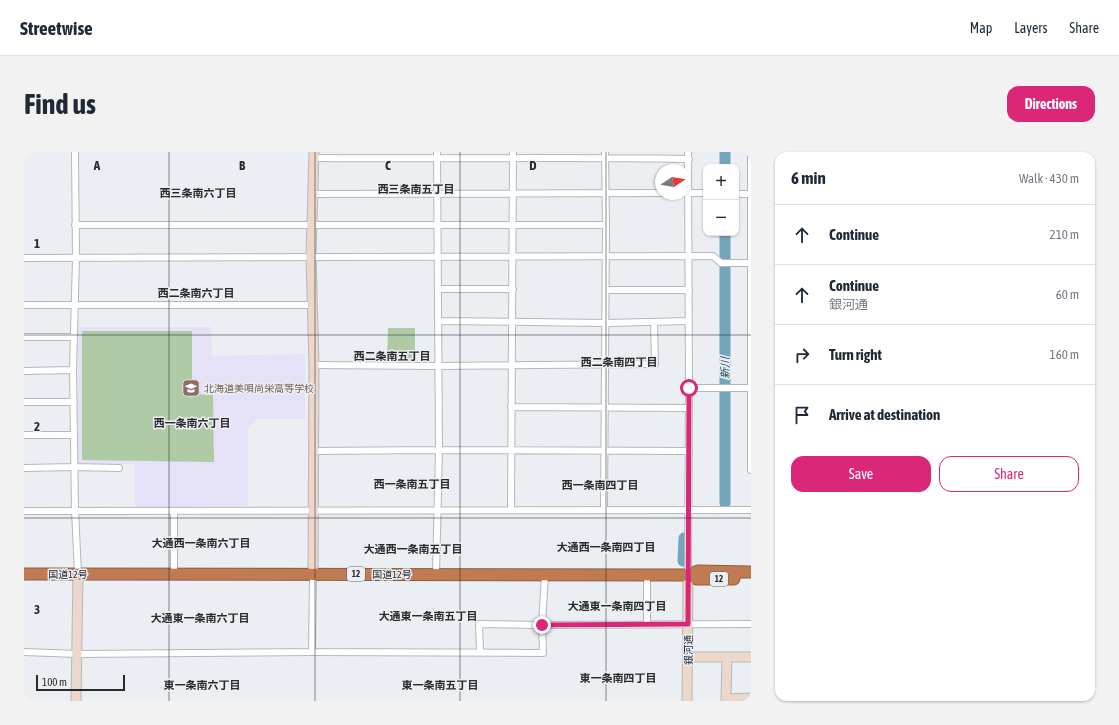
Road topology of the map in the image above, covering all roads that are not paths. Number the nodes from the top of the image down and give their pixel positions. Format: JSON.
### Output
{"nodes":[{"id":1,"x":75,"y":152,"type":"edge"},
{"id":2,"x":437,"y":152,"type":"edge"},
{"id":3,"x":751,"y":152,"type":"edge"},
{"id":4,"x":314,"y":155,"type":"edge"},
{"id":5,"x":513,"y":155,"type":"edge"},
{"id":6,"x":605,"y":155,"type":"edge"},
{"id":7,"x":689,"y":155,"type":"edge"},
{"id":8,"x":437,"y":159,"type":"junction"},
{"id":9,"x":513,"y":192,"type":"junction"},
{"id":10,"x":438,"y":193,"type":"junction"},
{"id":11,"x":606,"y":193,"type":"junction"},
{"id":12,"x":655,"y":193,"type":"edge"},
{"id":13,"x":691,"y":193,"type":"edge"},
{"id":14,"x":703,"y":193,"type":"edge"},
{"id":15,"x":314,"y":194,"type":"junction"},
{"id":16,"x":739,"y":194,"type":"edge"},
{"id":17,"x":751,"y":194,"type":"edge"},
{"id":18,"x":687,"y":200,"type":"edge"},
{"id":19,"x":513,"y":224,"type":"junction"},
{"id":20,"x":75,"y":225,"type":"junction"},
{"id":21,"x":313,"y":225,"type":"junction"},
{"id":22,"x":438,"y":225,"type":"junction"},
{"id":23,"x":606,"y":225,"type":"junction"},
{"id":24,"x":312,"y":256,"type":"junction"},
{"id":25,"x":688,"y":256,"type":"junction"},
{"id":26,"x":438,"y":257,"type":"junction"},
{"id":27,"x":513,"y":257,"type":"junction"},
{"id":28,"x":606,"y":257,"type":"junction"},
{"id":29,"x":24,"y":258,"type":"edge"},
{"id":30,"x":76,"y":258,"type":"junction"},
{"id":31,"x":751,"y":263,"type":"edge"},
{"id":32,"x":438,"y":290,"type":"junction"},
{"id":33,"x":512,"y":290,"type":"junction"},
{"id":34,"x":606,"y":290,"type":"junction"},
{"id":35,"x":689,"y":290,"type":"junction"},
{"id":36,"x":24,"y":305,"type":"edge"},
{"id":37,"x":74,"y":305,"type":"junction"},
{"id":38,"x":312,"y":305,"type":"junction"},
{"id":39,"x":438,"y":321,"type":"junction"},
{"id":40,"x":689,"y":321,"type":"junction"},
{"id":41,"x":512,"y":322,"type":"junction"},
{"id":42,"x":654,"y":322,"type":"junction"},
{"id":43,"x":606,"y":323,"type":"junction"},
{"id":44,"x":24,"y":337,"type":"edge"},
{"id":45,"x":74,"y":337,"type":"junction"},
{"id":46,"x":605,"y":364,"type":"junction"},
{"id":47,"x":314,"y":366,"type":"junction"},
{"id":48,"x":438,"y":366,"type":"junction"},
{"id":49,"x":511,"y":366,"type":"junction"},
{"id":50,"x":73,"y":370,"type":"junction"},
{"id":51,"x":24,"y":371,"type":"edge"},
{"id":52,"x":689,"y":388,"type":"junction"},
{"id":53,"x":750,"y":388,"type":"edge"},
{"id":54,"x":24,"y":402,"type":"edge"},
{"id":55,"x":74,"y":402,"type":"junction"},
{"id":56,"x":511,"y":407,"type":"junction"},
{"id":57,"x":604,"y":407,"type":"junction"},
{"id":58,"x":689,"y":408,"type":"junction"},
{"id":59,"x":24,"y":435,"type":"edge"},
{"id":60,"x":74,"y":435,"type":"junction"},
{"id":61,"x":439,"y":450,"type":"junction"},
{"id":62,"x":313,"y":451,"type":"junction"},
{"id":63,"x":510,"y":451,"type":"junction"},
{"id":64,"x":604,"y":451,"type":"junction"},
{"id":65,"x":689,"y":451,"type":"junction"},
{"id":66,"x":74,"y":467,"type":"junction"},
{"id":67,"x":24,"y":468,"type":"edge"},
{"id":68,"x":119,"y":468,"type":"dead end"},
{"id":69,"x":751,"y":470,"type":"edge"},
{"id":70,"x":604,"y":509,"type":"junction"},
{"id":71,"x":75,"y":510,"type":"junction"},
{"id":72,"x":313,"y":510,"type":"junction"},
{"id":73,"x":438,"y":510,"type":"junction"},
{"id":74,"x":511,"y":510,"type":"junction"},
{"id":75,"x":689,"y":510,"type":"junction"},
{"id":76,"x":751,"y":510,"type":"edge"},
{"id":77,"x":24,"y":511,"type":"edge"},
{"id":78,"x":174,"y":511,"type":"junction"},
{"id":79,"x":751,"y":572,"type":"edge"},
{"id":80,"x":24,"y":574,"type":"edge"},
{"id":81,"x":78,"y":574,"type":"junction"},
{"id":82,"x":174,"y":574,"type":"junction"},
{"id":83,"x":312,"y":574,"type":"junction"},
{"id":84,"x":436,"y":574,"type":"junction"},
{"id":85,"x":544,"y":574,"type":"junction"},
{"id":86,"x":647,"y":574,"type":"junction"},
{"id":87,"x":688,"y":575,"type":"junction"},
{"id":88,"x":751,"y":579,"type":"edge"},
{"id":89,"x":647,"y":624,"type":"junction"},
{"id":90,"x":688,"y":624,"type":"junction"},
{"id":91,"x":751,"y":624,"type":"edge"},
{"id":92,"x":542,"y":625,"type":"junction"},
{"id":93,"x":24,"y":652,"type":"edge"},
{"id":94,"x":312,"y":652,"type":"junction"},
{"id":95,"x":480,"y":652,"type":"junction"},
{"id":96,"x":77,"y":654,"type":"junction"},
{"id":97,"x":688,"y":657,"type":"junction"},
{"id":98,"x":727,"y":657,"type":"junction"},
{"id":99,"x":751,"y":657,"type":"edge"},
{"id":100,"x":751,"y":698,"type":"edge"},
{"id":101,"x":76,"y":701,"type":"edge"},
{"id":102,"x":687,"y":701,"type":"edge"}],
"edges":[{"from":1,"to":20,"type":"street"},
{"from":2,"to":8,"type":"street"},
{"from":3,"to":17,"type":"street"},
{"from":4,"to":8,"type":"street"},
{"from":4,"to":15,"type":"street"},
{"from":5,"to":6,"type":"street"},
{"from":5,"to":8,"type":"street"},
{"from":5,"to":9,"type":"street"},
{"from":6,"to":7,"type":"street"},
{"from":6,"to":11,"type":"street"},
{"from":8,"to":10,"type":"street"},
{"from":9,"to":10,"type":"street"},
{"from":9,"to":11,"type":"street"},
{"from":9,"to":19,"type":"street"},
{"from":10,"to":15,"type":"street"},
{"from":10,"to":22,"type":"street"},
{"from":11,"to":12,"type":"street"},
{"from":11,"to":23,"type":"street"},
{"from":13,"to":14,"type":"street"},
{"from":15,"to":21,"type":"street"},
{"from":16,"to":17,"type":"street"},
{"from":17,"to":31,"type":"street"},
{"from":18,"to":25,"type":"street"},
{"from":19,"to":22,"type":"street"},
{"from":19,"to":23,"type":"street"},
{"from":19,"to":27,"type":"street"},
{"from":20,"to":21,"type":"street"},
{"from":20,"to":30,"type":"street"},
{"from":21,"to":22,"type":"street"},
{"from":21,"to":24,"type":"street"},
{"from":22,"to":26,"type":"street"},
{"from":23,"to":28,"type":"street"},
{"from":24,"to":26,"type":"street"},
{"from":24,"to":30,"type":"street"},
{"from":24,"to":38,"type":"street"},
{"from":25,"to":28,"type":"street"},
{"from":25,"to":31,"type":"street"},
{"from":25,"to":35,"type":"street"},
{"from":26,"to":27,"type":"street"},
{"from":26,"to":32,"type":"street"},
{"from":27,"to":28,"type":"street"},
{"from":27,"to":33,"type":"street"},
{"from":28,"to":34,"type":"street"},
{"from":29,"to":30,"type":"street"},
{"from":30,"to":37,"type":"street"},
{"from":31,"to":53,"type":"street"},
{"from":32,"to":33,"type":"street"},
{"from":32,"to":39,"type":"street"},
{"from":33,"to":41,"type":"street"},
{"from":34,"to":35,"type":"street"},
{"from":34,"to":43,"type":"street"},
{"from":35,"to":40,"type":"street"},
{"from":36,"to":37,"type":"street"},
{"from":37,"to":38,"type":"street"},
{"from":37,"to":45,"type":"street"},
{"from":38,"to":47,"type":"street"},
{"from":39,"to":41,"type":"street"},
{"from":39,"to":48,"type":"street"},
{"from":40,"to":42,"type":"street"},
{"from":40,"to":52,"type":"street"},
{"from":41,"to":43,"type":"street"},
{"from":41,"to":49,"type":"street"},
{"from":42,"to":43,"type":"street"},
{"from":42,"to":46,"type":"street"},
{"from":43,"to":46,"type":"street"},
{"from":44,"to":45,"type":"street"},
{"from":45,"to":50,"type":"street"},
{"from":46,"to":49,"type":"street"},
{"from":46,"to":57,"type":"street"},
{"from":47,"to":48,"type":"street"},
{"from":47,"to":62,"type":"street"},
{"from":48,"to":49,"type":"street"},
{"from":48,"to":61,"type":"street"},
{"from":49,"to":56,"type":"street"},
{"from":50,"to":51,"type":"street"},
{"from":50,"to":55,"type":"street"},
{"from":52,"to":53,"type":"street"},
{"from":52,"to":58,"type":"street"},
{"from":53,"to":69,"type":"street"},
{"from":54,"to":55,"type":"street"},
{"from":55,"to":60,"type":"street"},
{"from":56,"to":57,"type":"street"},
{"from":56,"to":63,"type":"street"},
{"from":57,"to":58,"type":"street"},
{"from":57,"to":64,"type":"street"},
{"from":58,"to":65,"type":"street"},
{"from":59,"to":60,"type":"street"},
{"from":60,"to":66,"type":"street"},
{"from":61,"to":62,"type":"street"},
{"from":61,"to":63,"type":"street"},
{"from":61,"to":73,"type":"street"},
{"from":62,"to":72,"type":"street"},
{"from":63,"to":64,"type":"street"},
{"from":63,"to":74,"type":"street"},
{"from":64,"to":65,"type":"street"},
{"from":64,"to":70,"type":"street"},
{"from":65,"to":75,"type":"street"},
{"from":66,"to":67,"type":"street"},
{"from":66,"to":68,"type":"street"},
{"from":66,"to":71,"type":"street"},
{"from":70,"to":74,"type":"street"},
{"from":70,"to":75,"type":"street"},
{"from":71,"to":77,"type":"street"},
{"from":71,"to":78,"type":"street"},
{"from":71,"to":81,"type":"street"},
{"from":72,"to":73,"type":"street"},
{"from":72,"to":78,"type":"street"},
{"from":72,"to":83,"type":"street"},
{"from":73,"to":74,"type":"street"},
{"from":73,"to":84,"type":"street"},
{"from":75,"to":76,"type":"street"},
{"from":75,"to":87,"type":"street"},
{"from":78,"to":82,"type":"street"},
{"from":79,"to":87,"type":"highway","name":"国道12号","number":"12"},
{"from":80,"to":81,"type":"highway","name":"国道12号","number":"12"},
{"from":81,"to":82,"type":"highway","name":"国道12号","number":"12"},
{"from":81,"to":96,"type":"street"},
{"from":82,"to":83,"type":"highway","name":"国道12号","number":"12"},
{"from":83,"to":84,"type":"highway","name":"国道12号","number":"12"},
{"from":83,"to":94,"type":"street"},
{"from":84,"to":85,"type":"highway","name":"国道12号","number":"12"},
{"from":85,"to":86,"type":"highway","name":"国道12号","number":"12"},
{"from":85,"to":92,"type":"street"},
{"from":86,"to":87,"type":"highway","name":"国道12号","number":"12"},
{"from":86,"to":89,"type":"street"},
{"from":87,"to":88,"type":"highway","name":"国道12号","number":"12"},
{"from":87,"to":90,"type":"street","name":"銀河通"},
{"from":89,"to":90,"type":"street"},
{"from":89,"to":92,"type":"street"},
{"from":90,"to":91,"type":"street"},
{"from":90,"to":97,"type":"street","name":"銀河通"},
{"from":92,"to":95,"type":"street"},
{"from":92,"to":95,"type":"street"},
{"from":93,"to":96,"type":"street"},
{"from":94,"to":95,"type":"street"},
{"from":94,"to":96,"type":"street"},
{"from":96,"to":101,"type":"street"},
{"from":97,"to":98,"type":"street"},
{"from":97,"to":102,"type":"street","name":"銀河通"},
{"from":98,"to":99,"type":"street"},
{"from":98,"to":100,"type":"street"}]}
